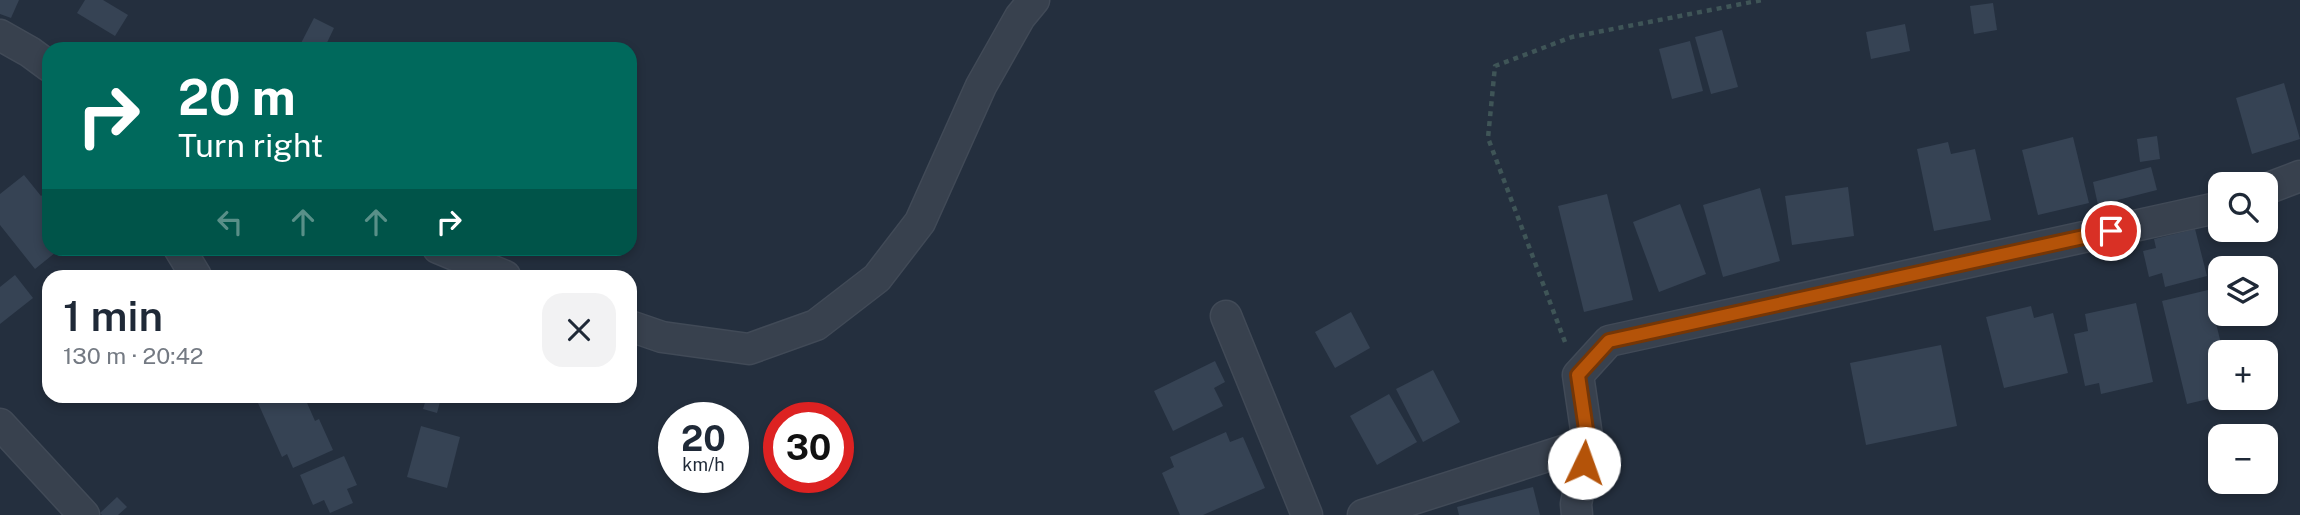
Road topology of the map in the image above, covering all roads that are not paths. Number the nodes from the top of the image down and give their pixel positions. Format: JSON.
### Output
{"nodes":[{"id":1,"x":1034,"y":0,"type":"edge"},
{"id":2,"x":0,"y":35,"type":"edge"},
{"id":3,"x":42,"y":61,"type":"edge"},
{"id":4,"x":2300,"y":176,"type":"edge"},
{"id":5,"x":2278,"y":184,"type":"edge"},
{"id":6,"x":2208,"y":210,"type":"edge"},
{"id":7,"x":457,"y":256,"type":"edge"},
{"id":8,"x":491,"y":270,"type":"edge"},
{"id":9,"x":1226,"y":316,"type":"dead end"},
{"id":10,"x":637,"y":328,"type":"edge"},
{"id":11,"x":0,"y":424,"type":"edge"},
{"id":12,"x":1588,"y":443,"type":"junction"},
{"id":13,"x":84,"y":515,"type":"edge"},
{"id":14,"x":1307,"y":515,"type":"edge"},
{"id":15,"x":1363,"y":515,"type":"edge"},
{"id":16,"x":1577,"y":515,"type":"edge"}],
"edges":[{"from":1,"to":10,"type":"street"},
{"from":2,"to":3,"type":"street"},
{"from":4,"to":5,"type":"street"},
{"from":6,"to":12,"type":"street"},
{"from":7,"to":8,"type":"street"},
{"from":9,"to":14,"type":"street"},
{"from":11,"to":13,"type":"street"},
{"from":12,"to":15,"type":"street"},
{"from":12,"to":16,"type":"street"}]}
